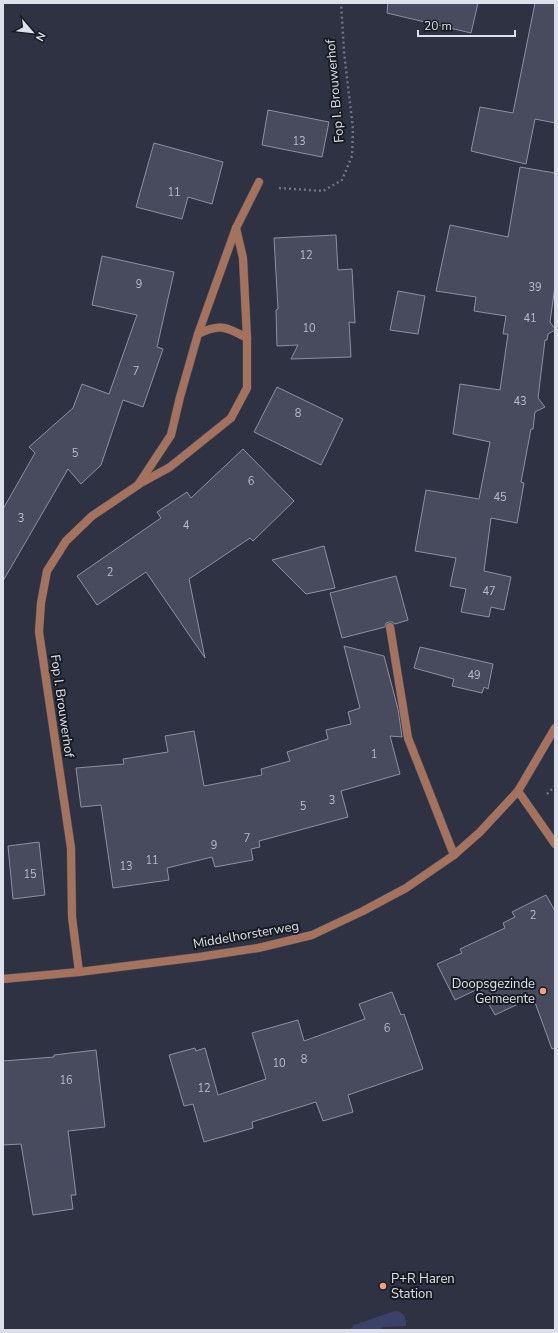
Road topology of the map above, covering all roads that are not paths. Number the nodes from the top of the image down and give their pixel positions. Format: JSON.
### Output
{"nodes":[{"id":1,"x":259,"y":182,"type":"road end"},
{"id":2,"x":236,"y":228,"type":"junction"},
{"id":3,"x":198,"y":334,"type":"junction"},
{"id":4,"x":247,"y":338,"type":"junction"},
{"id":5,"x":138,"y":485,"type":"junction"},
{"id":6,"x":390,"y":627,"type":"dead end"},
{"id":7,"x":555,"y":728,"type":"edge"},
{"id":8,"x":518,"y":791,"type":"junction"},
{"id":9,"x":555,"y":844,"type":"edge"},
{"id":10,"x":454,"y":855,"type":"junction"},
{"id":11,"x":79,"y":972,"type":"junction"},
{"id":12,"x":3,"y":979,"type":"edge"}],
"edges":[{"from":1,"to":2,"type":"street","name":"Fop I. Brouwerhof"},
{"from":2,"to":3,"type":"street","name":"Fop I. Brouwerhof"},
{"from":2,"to":4,"type":"street","name":"Fop I. Brouwerhof"},
{"from":3,"to":4,"type":"street"},
{"from":3,"to":5,"type":"street","name":"Fop I. Brouwerhof"},
{"from":4,"to":5,"type":"street","name":"Fop I. Brouwerhof"},
{"from":5,"to":11,"type":"street","name":"Fop I. Brouwerhof"},
{"from":6,"to":10,"type":"street"},
{"from":7,"to":8,"type":"street","name":"Middelhorsterweg"},
{"from":8,"to":9,"type":"street"},
{"from":8,"to":10,"type":"street","name":"Middelhorsterweg"},
{"from":10,"to":11,"type":"street","name":"Middelhorsterweg"},
{"from":11,"to":12,"type":"street","name":"Middelhorsterweg"}]}
